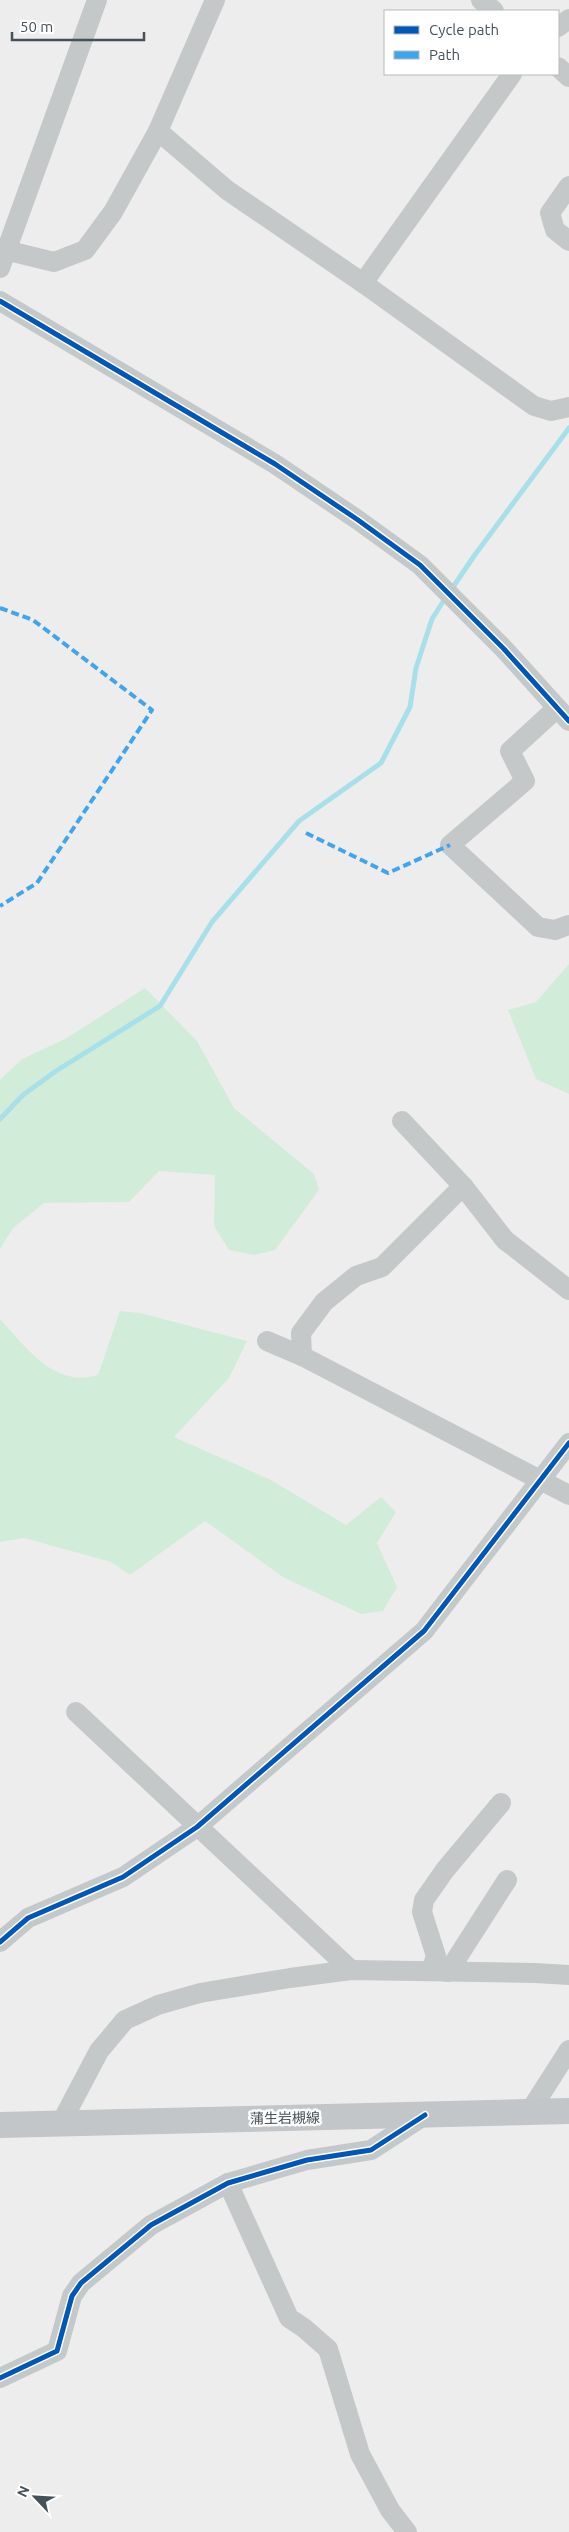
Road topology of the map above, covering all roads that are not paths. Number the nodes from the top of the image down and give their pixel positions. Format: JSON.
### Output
{"nodes":[{"id":1,"x":97,"y":0,"type":"edge"},
{"id":2,"x":215,"y":0,"type":"edge"},
{"id":3,"x":481,"y":0,"type":"edge"},
{"id":4,"x":493,"y":10,"type":"edge"},
{"id":5,"x":559,"y":68,"type":"edge"},
{"id":6,"x":511,"y":75,"type":"edge"},
{"id":7,"x":569,"y":77,"type":"edge"},
{"id":8,"x":158,"y":131,"type":"junction"},
{"id":9,"x":569,"y":186,"type":"edge"},
{"id":10,"x":569,"y":241,"type":"edge"},
{"id":11,"x":4,"y":245,"type":"edge"},
{"id":12,"x":363,"y":282,"type":"junction"},
{"id":13,"x":0,"y":301,"type":"edge"},
{"id":14,"x":569,"y":407,"type":"edge"},
{"id":15,"x":565,"y":715,"type":"edge"},
{"id":16,"x":569,"y":925,"type":"edge"},
{"id":17,"x":402,"y":1121,"type":"dead end"},
{"id":18,"x":463,"y":1186,"type":"junction"},
{"id":19,"x":569,"y":1290,"type":"edge"},
{"id":20,"x":267,"y":1341,"type":"dead end"},
{"id":21,"x":302,"y":1356,"type":"junction"},
{"id":22,"x":569,"y":1443,"type":"edge"},
{"id":23,"x":543,"y":1479,"type":"junction"},
{"id":24,"x":569,"y":1495,"type":"edge"},
{"id":25,"x":76,"y":1712,"type":"dead end"},
{"id":26,"x":501,"y":1803,"type":"dead end"},
{"id":27,"x":197,"y":1827,"type":"junction"},
{"id":28,"x":507,"y":1880,"type":"dead end"},
{"id":29,"x":0,"y":1942,"type":"edge"},
{"id":30,"x":350,"y":1970,"type":"junction"},
{"id":31,"x":440,"y":1972,"type":"junction"},
{"id":32,"x":569,"y":1975,"type":"edge"},
{"id":33,"x":569,"y":2050,"type":"edge"},
{"id":34,"x":569,"y":2110,"type":"edge"},
{"id":35,"x":530,"y":2111,"type":"junction"},
{"id":36,"x":425,"y":2115,"type":"junction"},
{"id":37,"x":61,"y":2123,"type":"junction"},
{"id":38,"x":0,"y":2125,"type":"edge"},
{"id":39,"x":228,"y":2183,"type":"junction"},
{"id":40,"x":0,"y":2378,"type":"edge"},
{"id":41,"x":407,"y":2532,"type":"edge"}],
"edges":[{"from":1,"to":11,"type":"street"},
{"from":2,"to":8,"type":"street"},
{"from":3,"to":4,"type":"street"},
{"from":5,"to":7,"type":"street"},
{"from":6,"to":12,"type":"street"},
{"from":8,"to":11,"type":"street"},
{"from":8,"to":12,"type":"street"},
{"from":9,"to":10,"type":"street"},
{"from":12,"to":14,"type":"street"},
{"from":13,"to":15,"type":"street"},
{"from":15,"to":16,"type":"street"},
{"from":17,"to":18,"type":"street"},
{"from":18,"to":19,"type":"street"},
{"from":18,"to":21,"type":"street"},
{"from":20,"to":21,"type":"street"},
{"from":21,"to":23,"type":"street"},
{"from":22,"to":23,"type":"street"},
{"from":23,"to":24,"type":"street"},
{"from":23,"to":27,"type":"street"},
{"from":25,"to":27,"type":"street"},
{"from":26,"to":31,"type":"street"},
{"from":27,"to":29,"type":"street"},
{"from":27,"to":30,"type":"street"},
{"from":28,"to":31,"type":"street"},
{"from":30,"to":31,"type":"street"},
{"from":30,"to":37,"type":"street"},
{"from":31,"to":32,"type":"street"},
{"from":33,"to":35,"type":"street"},
{"from":34,"to":35,"type":"main road","name":"蒲生岩槻線"},
{"from":35,"to":36,"type":"main road","name":"蒲生岩槻線"},
{"from":36,"to":37,"type":"main road","name":"蒲生岩槻線"},
{"from":36,"to":39,"type":"street"},
{"from":37,"to":38,"type":"main road","name":"蒲生岩槻線"},
{"from":39,"to":40,"type":"street"},
{"from":39,"to":41,"type":"street"}]}
